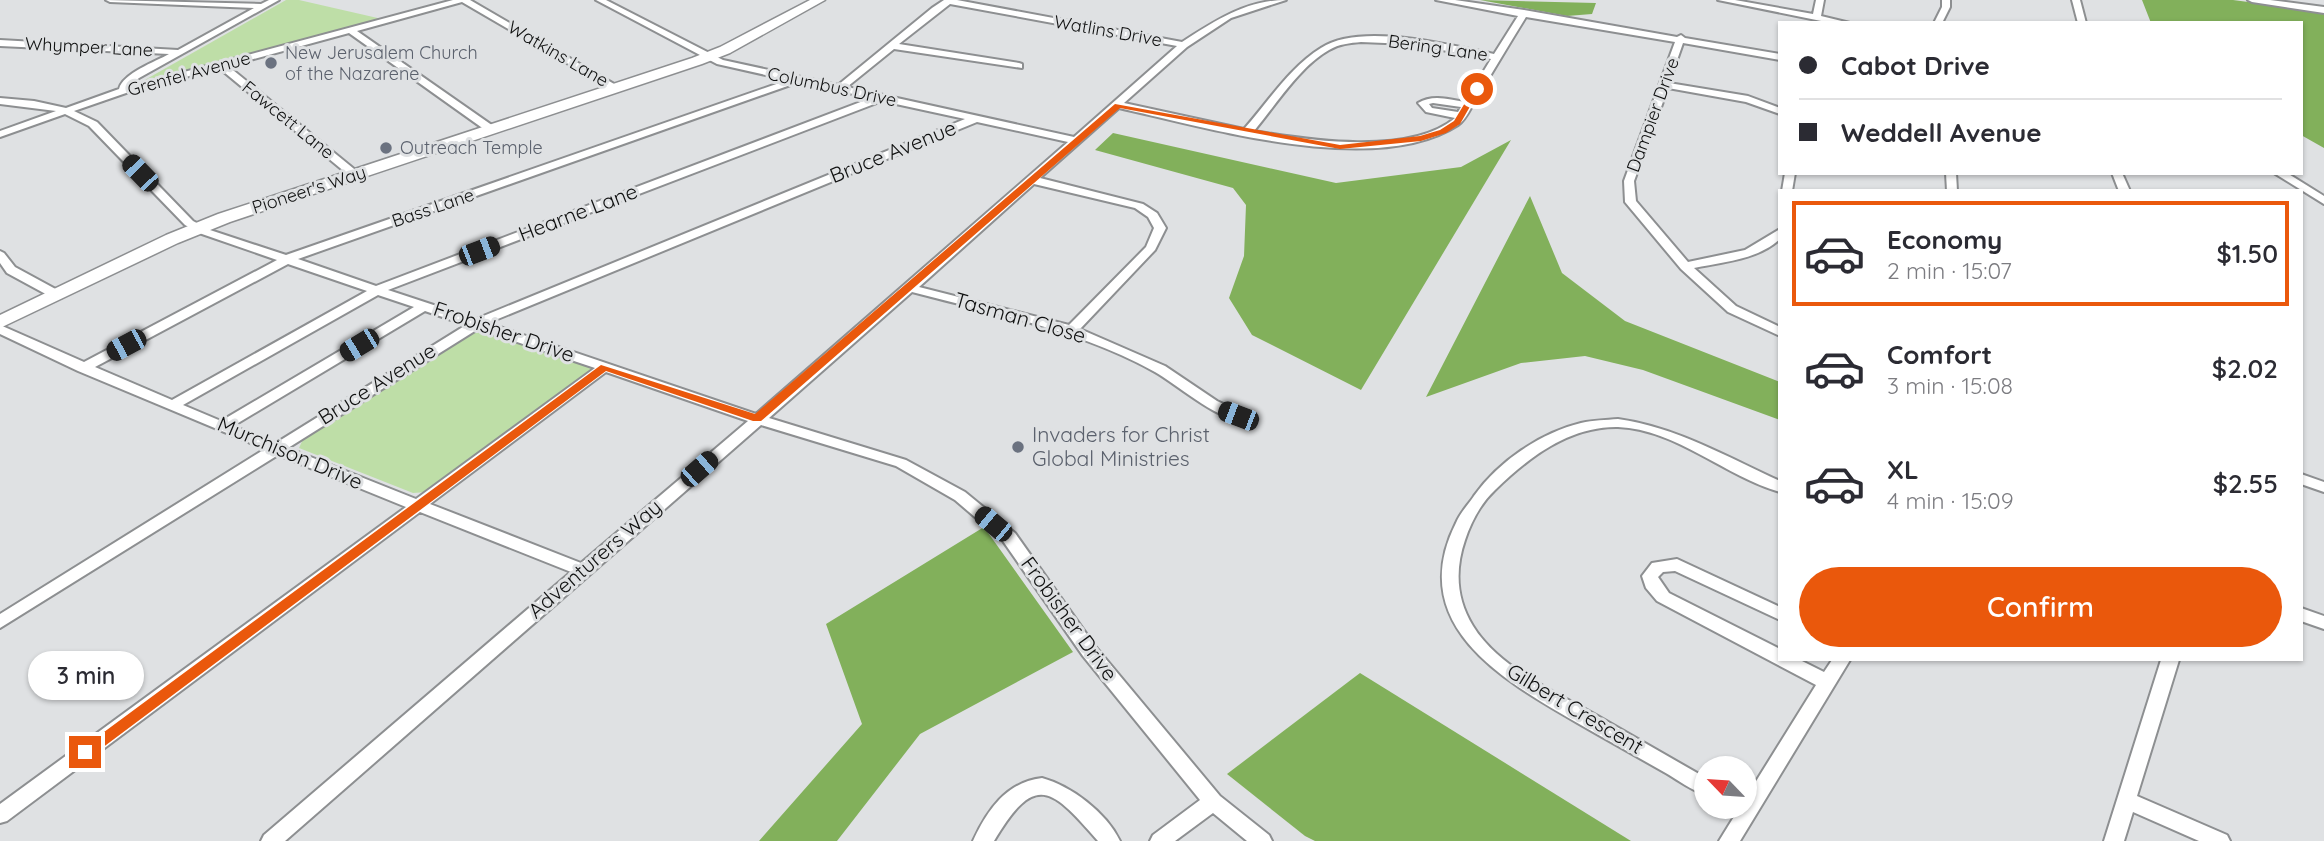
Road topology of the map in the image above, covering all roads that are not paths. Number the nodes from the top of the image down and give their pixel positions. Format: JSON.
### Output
{"nodes":[{"id":1,"x":110,"y":0,"type":"edge"},
{"id":2,"x":275,"y":0,"type":"edge"},
{"id":3,"x":463,"y":0,"type":"edge"},
{"id":4,"x":600,"y":0,"type":"edge"},
{"id":5,"x":819,"y":0,"type":"edge"},
{"id":6,"x":1282,"y":0,"type":"edge"},
{"id":7,"x":1440,"y":0,"type":"edge"},
{"id":8,"x":1722,"y":0,"type":"edge"},
{"id":9,"x":1820,"y":0,"type":"edge"},
{"id":10,"x":1946,"y":0,"type":"edge"},
{"id":11,"x":2076,"y":0,"type":"edge"},
{"id":12,"x":2252,"y":0,"type":"edge"},
{"id":13,"x":949,"y":1,"type":"edge"},
{"id":14,"x":264,"y":6,"type":"junction"},
{"id":15,"x":2324,"y":10,"type":"edge"},
{"id":16,"x":1524,"y":13,"type":"junction"},
{"id":17,"x":1817,"y":16,"type":"junction"},
{"id":18,"x":1838,"y":21,"type":"edge"},
{"id":19,"x":1939,"y":21,"type":"edge"},
{"id":20,"x":2081,"y":21,"type":"edge"},
{"id":21,"x":350,"y":30,"type":"junction"},
{"id":22,"x":1681,"y":38,"type":"junction"},
{"id":23,"x":0,"y":43,"type":"edge"},
{"id":24,"x":1184,"y":45,"type":"junction"},
{"id":25,"x":894,"y":46,"type":"junction"},
{"id":26,"x":178,"y":52,"type":"junction"},
{"id":27,"x":709,"y":57,"type":"junction"},
{"id":28,"x":1496,"y":57,"type":"junction"},
{"id":29,"x":1778,"y":57,"type":"edge"},
{"id":30,"x":221,"y":65,"type":"junction"},
{"id":31,"x":1019,"y":66,"type":"dead end"},
{"id":32,"x":797,"y":79,"type":"junction"},
{"id":33,"x":1666,"y":85,"type":"junction"},
{"id":34,"x":616,"y":88,"type":"junction"},
{"id":35,"x":839,"y":89,"type":"junction"},
{"id":36,"x":123,"y":91,"type":"junction"},
{"id":37,"x":880,"y":97,"type":"junction"},
{"id":38,"x":0,"y":101,"type":"edge"},
{"id":39,"x":1118,"y":105,"type":"junction"},
{"id":40,"x":1467,"y":105,"type":"junction"},
{"id":41,"x":64,"y":110,"type":"junction"},
{"id":42,"x":1778,"y":110,"type":"edge"},
{"id":43,"x":1461,"y":116,"type":"junction"},
{"id":44,"x":975,"y":119,"type":"junction"},
{"id":45,"x":492,"y":130,"type":"junction"},
{"id":46,"x":1248,"y":131,"type":"junction"},
{"id":47,"x":0,"y":134,"type":"edge"},
{"id":48,"x":1076,"y":141,"type":"junction"},
{"id":49,"x":355,"y":175,"type":"junction"},
{"id":50,"x":2282,"y":175,"type":"edge"},
{"id":51,"x":1033,"y":180,"type":"junction"},
{"id":52,"x":2324,"y":201,"type":"edge"},
{"id":53,"x":199,"y":228,"type":"junction"},
{"id":54,"x":1778,"y":234,"type":"edge"},
{"id":55,"x":0,"y":255,"type":"edge"},
{"id":56,"x":290,"y":258,"type":"junction"},
{"id":57,"x":1685,"y":266,"type":"junction"},
{"id":58,"x":910,"y":288,"type":"junction"},
{"id":59,"x":379,"y":289,"type":"junction"},
{"id":60,"x":57,"y":295,"type":"junction"},
{"id":61,"x":426,"y":305,"type":"junction"},
{"id":62,"x":0,"y":321,"type":"edge"},
{"id":63,"x":478,"y":323,"type":"junction"},
{"id":64,"x":0,"y":329,"type":"edge"},
{"id":65,"x":1072,"y":330,"type":"junction"},
{"id":66,"x":1778,"y":331,"type":"edge"},
{"id":67,"x":605,"y":367,"type":"junction"},
{"id":68,"x":83,"y":368,"type":"junction"},
{"id":69,"x":173,"y":405,"type":"junction"},
{"id":70,"x":1238,"y":416,"type":"dead end"},
{"id":71,"x":757,"y":418,"type":"junction"},
{"id":72,"x":224,"y":425,"type":"junction"},
{"id":73,"x":277,"y":447,"type":"junction"},
{"id":74,"x":2303,"y":480,"type":"edge"},
{"id":75,"x":1778,"y":486,"type":"edge"},
{"id":76,"x":2324,"y":487,"type":"edge"},
{"id":77,"x":417,"y":506,"type":"junction"},
{"id":78,"x":583,"y":570,"type":"junction"},
{"id":79,"x":1778,"y":613,"type":"edge"},
{"id":80,"x":2303,"y":615,"type":"edge"},
{"id":81,"x":0,"y":622,"type":"edge"},
{"id":82,"x":2324,"y":623,"type":"edge"},
{"id":83,"x":1778,"y":656,"type":"edge"},
{"id":84,"x":1787,"y":661,"type":"edge"},
{"id":85,"x":1839,"y":661,"type":"edge"},
{"id":86,"x":2170,"y":661,"type":"edge"},
{"id":87,"x":1827,"y":682,"type":"junction"},
{"id":88,"x":1694,"y":780,"type":"edge"},
{"id":89,"x":1757,"y":789,"type":"edge"},
{"id":90,"x":2126,"y":800,"type":"junction"},
{"id":91,"x":1213,"y":802,"type":"junction"},
{"id":92,"x":0,"y":815,"type":"edge"},
{"id":93,"x":1739,"y":819,"type":"edge"},
{"id":94,"x":271,"y":841,"type":"edge"},
{"id":95,"x":983,"y":841,"type":"edge"},
{"id":96,"x":1110,"y":841,"type":"edge"},
{"id":97,"x":1160,"y":841,"type":"edge"},
{"id":98,"x":1262,"y":841,"type":"edge"},
{"id":99,"x":1729,"y":841,"type":"edge"},
{"id":100,"x":2114,"y":841,"type":"edge"},
{"id":101,"x":2220,"y":841,"type":"edge"}],
"edges":[{"from":1,"to":14,"type":"street"},
{"from":2,"to":14,"type":"street"},
{"from":3,"to":21,"type":"street","name":"Grenfel Avenue"},
{"from":3,"to":34,"type":"street","name":"Watkins Lane"},
{"from":4,"to":27,"type":"street","name":"Columbus Drive"},
{"from":5,"to":27,"type":"main road","name":"Pioneer's Way"},
{"from":6,"to":24,"type":"street","name":"Adventurers Way"},
{"from":7,"to":16,"type":"street"},
{"from":8,"to":17,"type":"street"},
{"from":9,"to":17,"type":"street"},
{"from":10,"to":19,"type":"street"},
{"from":11,"to":20,"type":"street"},
{"from":12,"to":15,"type":"street"},
{"from":13,"to":24,"type":"street","name":"Watlins Drive"},
{"from":13,"to":25,"type":"street"},
{"from":14,"to":26,"type":"street"},
{"from":16,"to":22,"type":"street"},
{"from":16,"to":28,"type":"street"},
{"from":17,"to":18,"type":"street"},
{"from":21,"to":30,"type":"street","name":"Grenfel Avenue"},
{"from":21,"to":45,"type":"street"},
{"from":22,"to":29,"type":"street"},
{"from":22,"to":33,"type":"street","name":"Dampier Drive"},
{"from":23,"to":26,"type":"street","name":"Whymper Lane"},
{"from":24,"to":39,"type":"street","name":"Adventurers Way"},
{"from":25,"to":31,"type":"street"},
{"from":25,"to":35,"type":"street"},
{"from":26,"to":36,"type":"street"},
{"from":27,"to":32,"type":"street","name":"Columbus Drive"},
{"from":27,"to":34,"type":"main road","name":"Pioneer's Way"},
{"from":28,"to":40,"type":"street"},
{"from":28,"to":46,"type":"street","name":"Bering Lane"},
{"from":30,"to":36,"type":"street","name":"Grenfel Avenue"},
{"from":30,"to":49,"type":"street","name":"Fawcett Lane"},
{"from":32,"to":35,"type":"street","name":"Columbus Drive"},
{"from":32,"to":56,"type":"street","name":"Bass Lane"},
{"from":33,"to":42,"type":"street"},
{"from":33,"to":57,"type":"street","name":"Dampier Drive"},
{"from":34,"to":45,"type":"main road","name":"Pioneer's Way"},
{"from":35,"to":37,"type":"street","name":"Columbus Drive"},
{"from":36,"to":41,"type":"street","name":"Grenfel Avenue"},
{"from":37,"to":44,"type":"street","name":"Columbus Drive"},
{"from":37,"to":59,"type":"street","name":"Hearne Lane"},
{"from":38,"to":41,"type":"street","name":"Frobisher Drive"},
{"from":39,"to":46,"type":"street"},
{"from":39,"to":48,"type":"street","name":"Adventurers Way"},
{"from":40,"to":43,"type":"street"},
{"from":40,"to":43,"type":"street"},
{"from":41,"to":47,"type":"street","name":"Grenfel Avenue"},
{"from":41,"to":53,"type":"street","name":"Frobisher Drive"},
{"from":43,"to":46,"type":"street"},
{"from":44,"to":48,"type":"street","name":"Columbus Drive"},
{"from":44,"to":63,"type":"street","name":"Bruce Avenue"},
{"from":45,"to":49,"type":"main road","name":"Pioneer's Way"},
{"from":48,"to":51,"type":"street","name":"Adventurers Way"},
{"from":49,"to":53,"type":"main road","name":"Pioneer's Way"},
{"from":50,"to":52,"type":"street"},
{"from":51,"to":58,"type":"street","name":"Adventurers Way"},
{"from":51,"to":65,"type":"street"},
{"from":53,"to":56,"type":"street","name":"Frobisher Drive"},
{"from":53,"to":60,"type":"main road","name":"Pioneer's Way"},
{"from":54,"to":57,"type":"street"},
{"from":55,"to":60,"type":"street"},
{"from":56,"to":59,"type":"street","name":"Frobisher Drive"},
{"from":56,"to":68,"type":"street","name":"Bass Lane"},
{"from":57,"to":66,"type":"street","name":"Dampier Drive"},
{"from":58,"to":65,"type":"street","name":"Tasman Close"},
{"from":58,"to":71,"type":"street","name":"Adventurers Way"},
{"from":59,"to":61,"type":"street","name":"Frobisher Drive"},
{"from":59,"to":69,"type":"street","name":"Hearne Lane"},
{"from":60,"to":62,"type":"main road","name":"Pioneer's Way"},
{"from":61,"to":63,"type":"street","name":"Frobisher Drive"},
{"from":61,"to":72,"type":"street"},
{"from":63,"to":67,"type":"street","name":"Frobisher Drive"},
{"from":63,"to":73,"type":"street","name":"Bruce Avenue"},
{"from":64,"to":68,"type":"street","name":"Murchison Drive"},
{"from":65,"to":70,"type":"street","name":"Tasman Close"},
{"from":67,"to":71,"type":"street","name":"Frobisher Drive"},
{"from":67,"to":77,"type":"street"},
{"from":68,"to":69,"type":"street","name":"Murchison Drive"},
{"from":69,"to":72,"type":"street","name":"Murchison Drive"},
{"from":71,"to":78,"type":"street","name":"Adventurers Way"},
{"from":71,"to":91,"type":"street","name":"Frobisher Drive"},
{"from":72,"to":73,"type":"street","name":"Murchison Drive"},
{"from":73,"to":77,"type":"street","name":"Murchison Drive"},
{"from":73,"to":81,"type":"street","name":"Bruce Avenue"},
{"from":74,"to":76,"type":"street"},
{"from":75,"to":88,"type":"street","name":"Gilbert Crescent"},
{"from":77,"to":78,"type":"street","name":"Murchison Drive"},
{"from":77,"to":92,"type":"street"},
{"from":78,"to":94,"type":"street","name":"Adventurers Way"},
{"from":79,"to":83,"type":"street"},
{"from":80,"to":82,"type":"street"},
{"from":84,"to":87,"type":"street"},
{"from":85,"to":87,"type":"street"},
{"from":86,"to":90,"type":"street"},
{"from":87,"to":89,"type":"street"},
{"from":90,"to":100,"type":"street"},
{"from":90,"to":101,"type":"street"},
{"from":91,"to":97,"type":"street"},
{"from":91,"to":98,"type":"street","name":"Frobisher Drive"},
{"from":93,"to":99,"type":"street"},
{"from":95,"to":96,"type":"street"}]}
